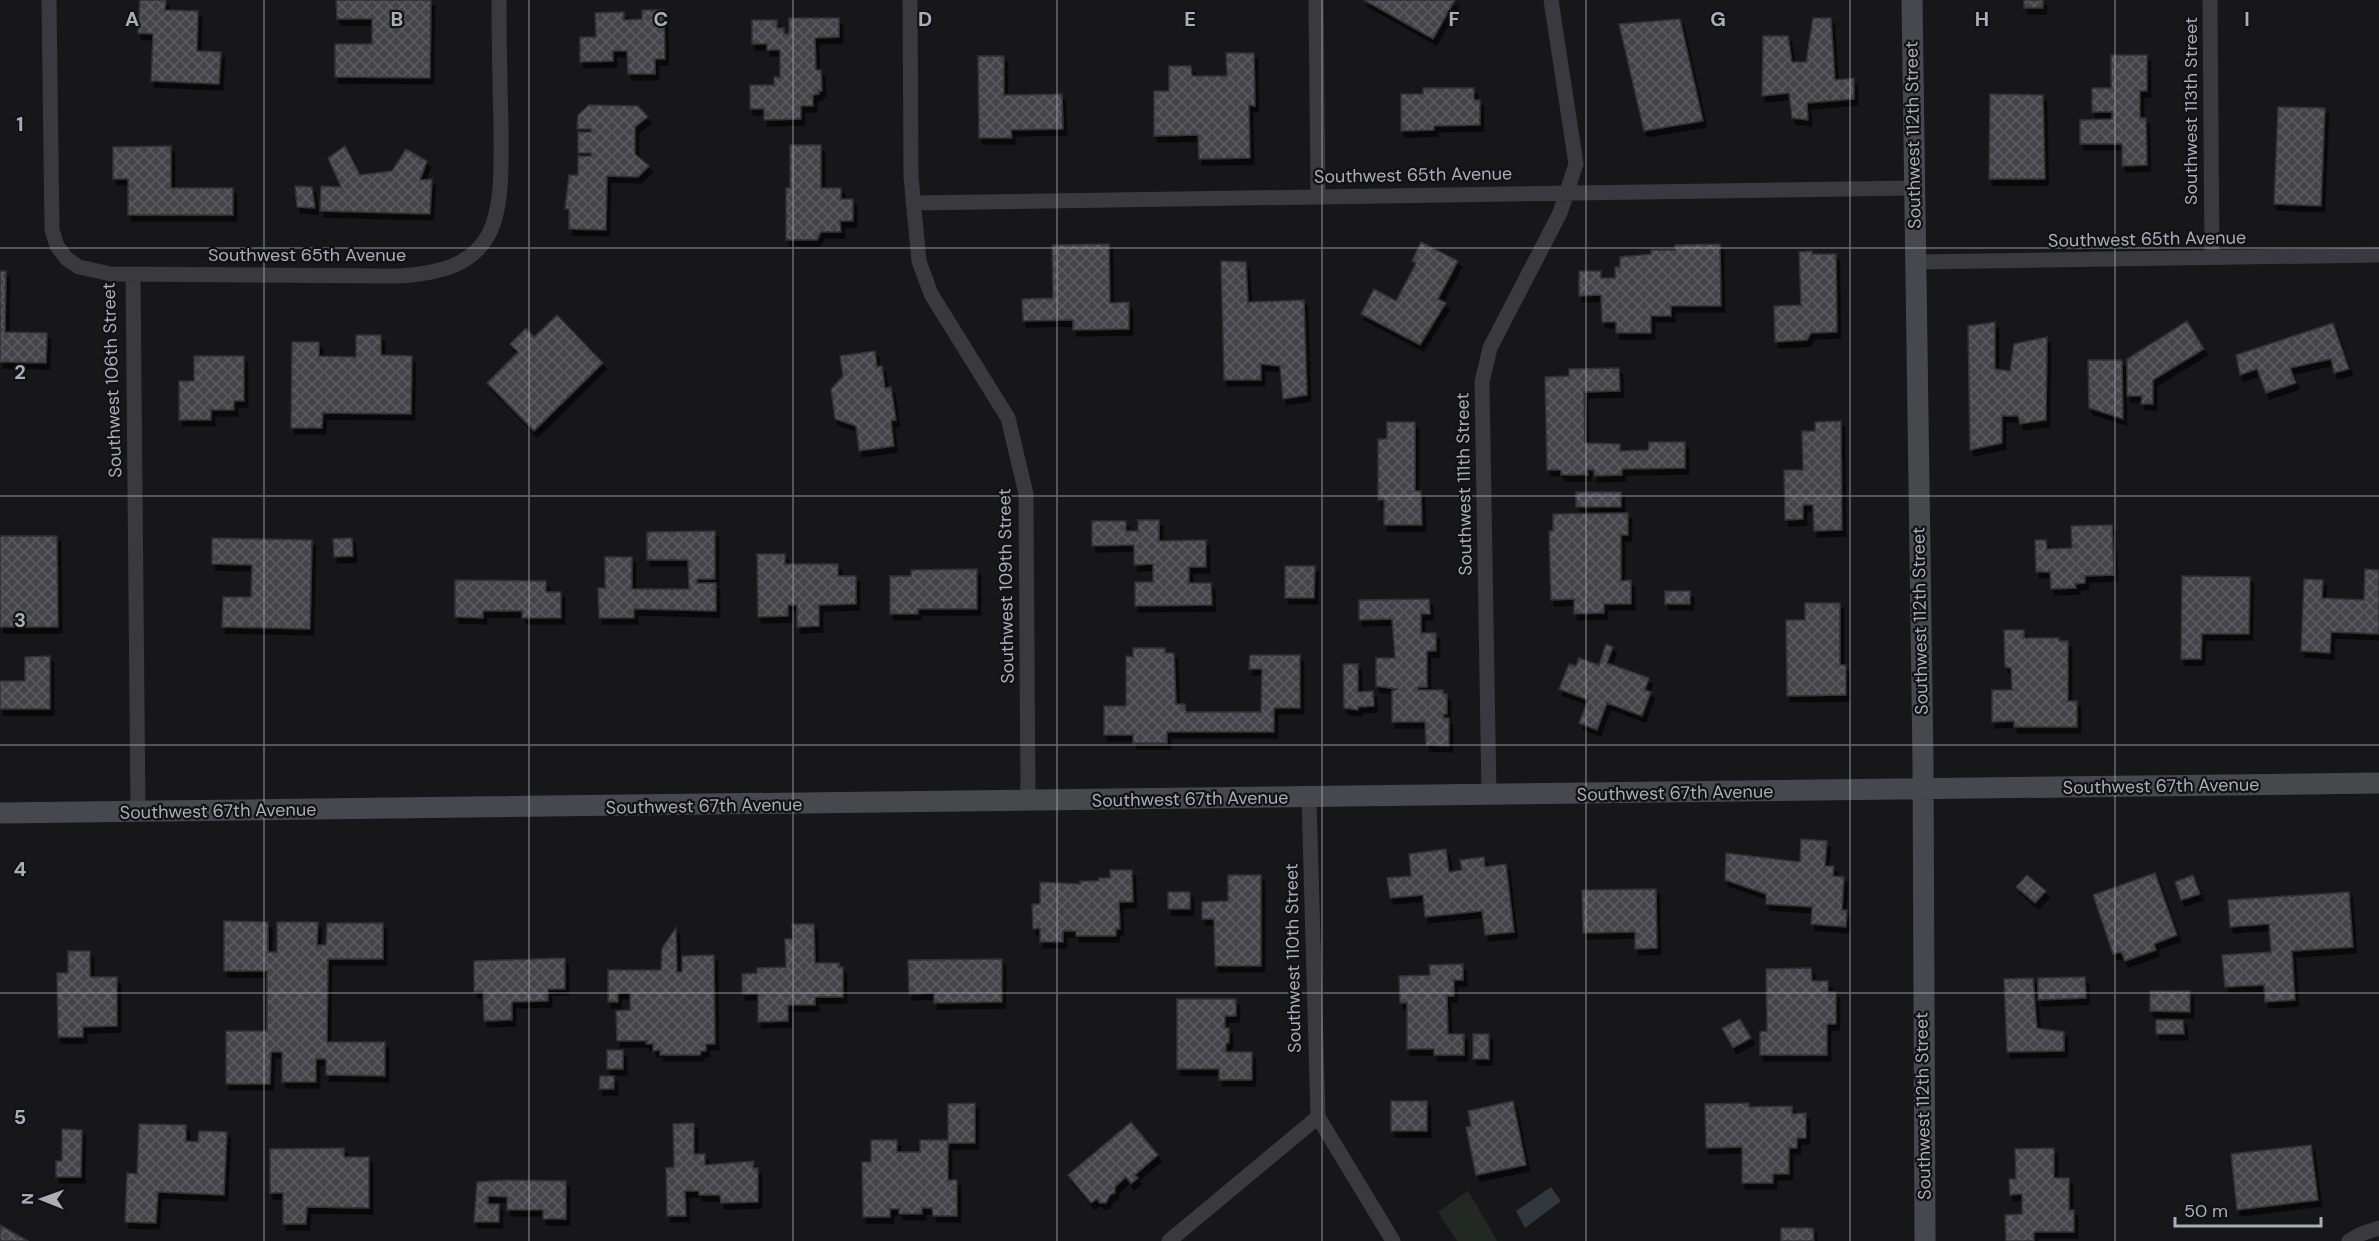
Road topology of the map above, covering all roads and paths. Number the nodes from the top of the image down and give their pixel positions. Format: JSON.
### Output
{"nodes":[{"id":1,"x":49,"y":0,"type":"edge"},
{"id":2,"x":499,"y":0,"type":"edge"},
{"id":3,"x":910,"y":0,"type":"edge"},
{"id":4,"x":1316,"y":0,"type":"edge"},
{"id":5,"x":1551,"y":0,"type":"edge"},
{"id":6,"x":1912,"y":0,"type":"edge"},
{"id":7,"x":2210,"y":0,"type":"edge"},
{"id":8,"x":1914,"y":188,"type":"junction"},
{"id":9,"x":1568,"y":192,"type":"junction"},
{"id":10,"x":1318,"y":196,"type":"junction"},
{"id":11,"x":913,"y":203,"type":"junction"},
{"id":12,"x":2379,"y":255,"type":"edge"},
{"id":13,"x":2212,"y":257,"type":"junction"},
{"id":14,"x":1915,"y":262,"type":"junction"},
{"id":15,"x":133,"y":274,"type":"junction"},
{"id":16,"x":2379,"y":783,"type":"edge"},
{"id":17,"x":1922,"y":790,"type":"junction"},
{"id":18,"x":1490,"y":796,"type":"junction"},
{"id":19,"x":1309,"y":798,"type":"junction"},
{"id":20,"x":1028,"y":802,"type":"junction"},
{"id":21,"x":0,"y":813,"type":"edge"},
{"id":22,"x":138,"y":813,"type":"junction"},
{"id":23,"x":1318,"y":1117,"type":"junction"},
{"id":24,"x":2379,"y":1228,"type":"edge"},
{"id":25,"x":1169,"y":1241,"type":"edge"},
{"id":26,"x":1393,"y":1241,"type":"edge"},
{"id":27,"x":1925,"y":1241,"type":"edge"},
{"id":28,"x":2349,"y":1241,"type":"edge"}],
"edges":[{"from":1,"to":15,"type":"street","name":"Southwest 106th Street"},
{"from":2,"to":15,"type":"street","name":"Southwest 65th Avenue"},
{"from":3,"to":11,"type":"street","name":"Southwest 109th Street"},
{"from":4,"to":10,"type":"street"},
{"from":5,"to":9,"type":"street","name":"Southwest 111th Street"},
{"from":6,"to":8,"type":"main road","name":"Southwest 112th Street"},
{"from":7,"to":13,"type":"street","name":"Southwest 113th Street"},
{"from":8,"to":9,"type":"street","name":"Southwest 65th Avenue"},
{"from":8,"to":14,"type":"main road","name":"Southwest 112th Street"},
{"from":9,"to":10,"type":"street","name":"Southwest 65th Avenue"},
{"from":9,"to":18,"type":"street","name":"Southwest 111th Street"},
{"from":10,"to":11,"type":"street","name":"Southwest 65th Avenue"},
{"from":11,"to":20,"type":"street","name":"Southwest 109th Street"},
{"from":12,"to":13,"type":"street","name":"Southwest 65th Avenue"},
{"from":13,"to":14,"type":"street","name":"Southwest 65th Avenue"},
{"from":14,"to":17,"type":"main road","name":"Southwest 112th Street"},
{"from":15,"to":22,"type":"street","name":"Southwest 106th Street"},
{"from":16,"to":17,"type":"main road","name":"Southwest 67th Avenue"},
{"from":17,"to":18,"type":"main road","name":"Southwest 67th Avenue"},
{"from":17,"to":27,"type":"main road","name":"Southwest 112th Street"},
{"from":18,"to":19,"type":"main road","name":"Southwest 67th Avenue"},
{"from":19,"to":20,"type":"main road","name":"Southwest 67th Avenue"},
{"from":19,"to":23,"type":"street","name":"Southwest 110th Street"},
{"from":20,"to":22,"type":"main road","name":"Southwest 67th Avenue"},
{"from":21,"to":22,"type":"main road","name":"Southwest 67th Avenue"},
{"from":23,"to":25,"type":"street"},
{"from":23,"to":26,"type":"street"},
{"from":24,"to":28,"type":"street"}]}
